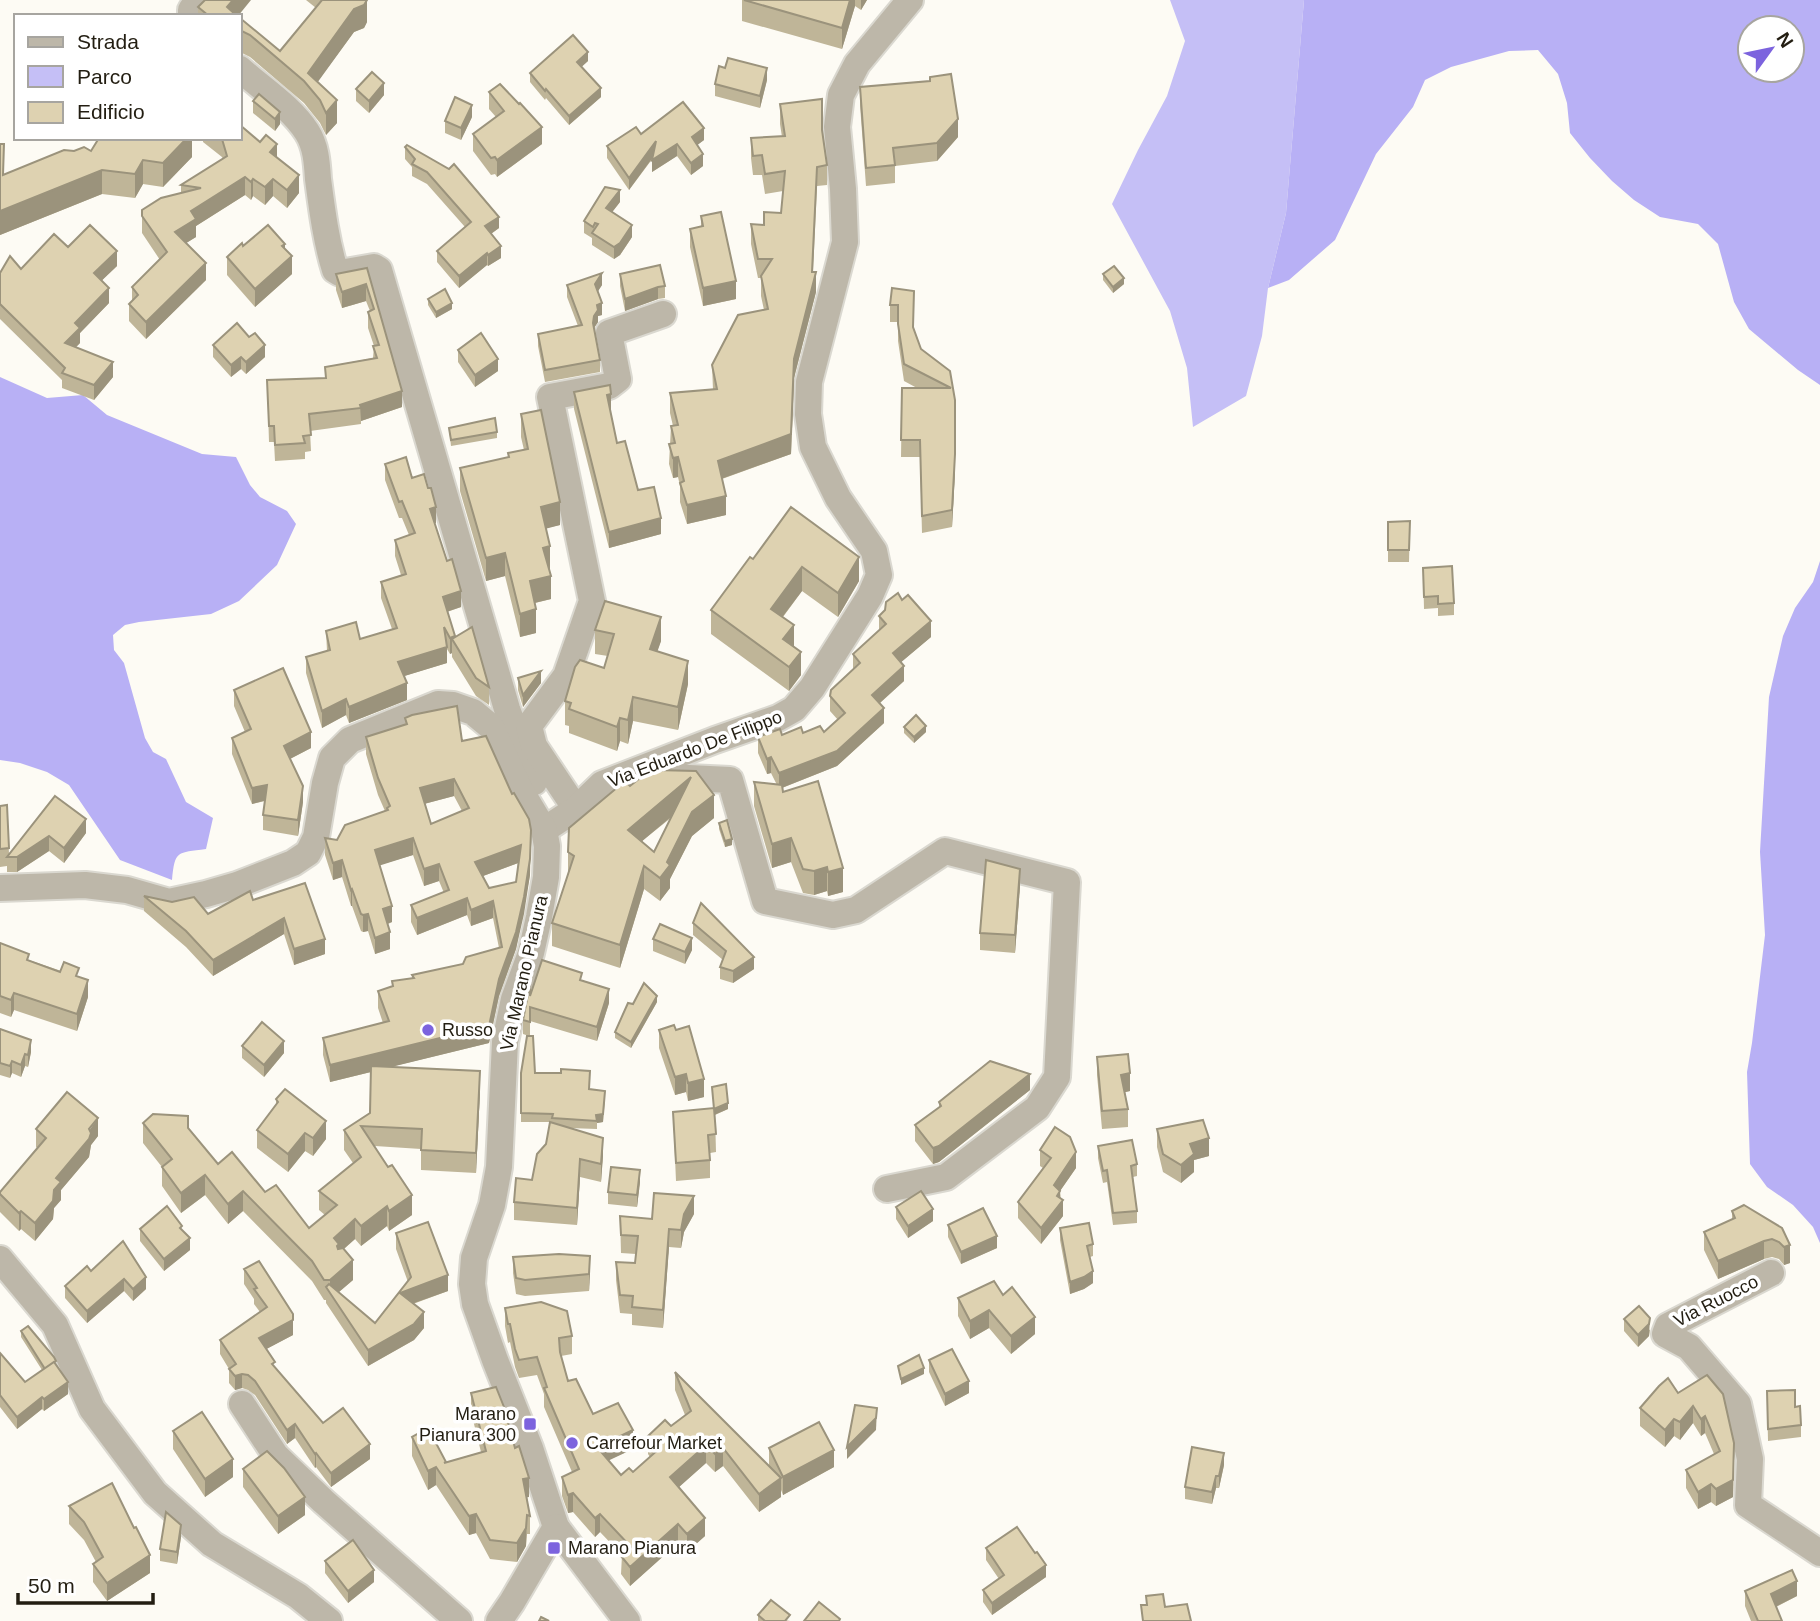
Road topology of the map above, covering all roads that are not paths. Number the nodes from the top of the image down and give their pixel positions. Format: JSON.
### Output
{"nodes":[{"id":1,"x":910,"y":0,"type":"edge"},
{"id":2,"x":242,"y":71,"type":"edge"},
{"id":3,"x":663,"y":314,"type":"dead end"},
{"id":4,"x":642,"y":767,"type":"junction"},
{"id":5,"x":576,"y":809,"type":"junction"},
{"id":6,"x":541,"y":824,"type":"junction"},
{"id":7,"x":0,"y":888,"type":"edge"},
{"id":8,"x":887,"y":1189,"type":"dead end"},
{"id":9,"x":0,"y":1259,"type":"edge"},
{"id":10,"x":1771,"y":1273,"type":"dead end"},
{"id":11,"x":242,"y":1404,"type":"dead end"},
{"id":12,"x":555,"y":1527,"type":"junction"},
{"id":13,"x":1820,"y":1553,"type":"edge"},
{"id":14,"x":330,"y":1621,"type":"edge"},
{"id":15,"x":459,"y":1621,"type":"edge"},
{"id":16,"x":499,"y":1621,"type":"edge"},
{"id":17,"x":626,"y":1621,"type":"edge"}],
"edges":[{"from":1,"to":4,"type":"street","name":"Via Eduardo De Filippo"},
{"from":2,"to":6,"type":"street"},
{"from":3,"to":5,"type":"street"},
{"from":4,"to":5,"type":"street","name":"Via Eduardo De Filippo"},
{"from":4,"to":8,"type":"street"},
{"from":5,"to":6,"type":"street","name":"Via Eduardo De Filippo"},
{"from":6,"to":7,"type":"street","name":"Via Marano Pianura"},
{"from":6,"to":12,"type":"street","name":"Via Marano Pianura"},
{"from":9,"to":14,"type":"street"},
{"from":10,"to":13,"type":"street","name":"Via Ruocco"},
{"from":11,"to":15,"type":"street"},
{"from":12,"to":16,"type":"street"},
{"from":12,"to":17,"type":"street","name":"Via Marano Pianura"}]}
